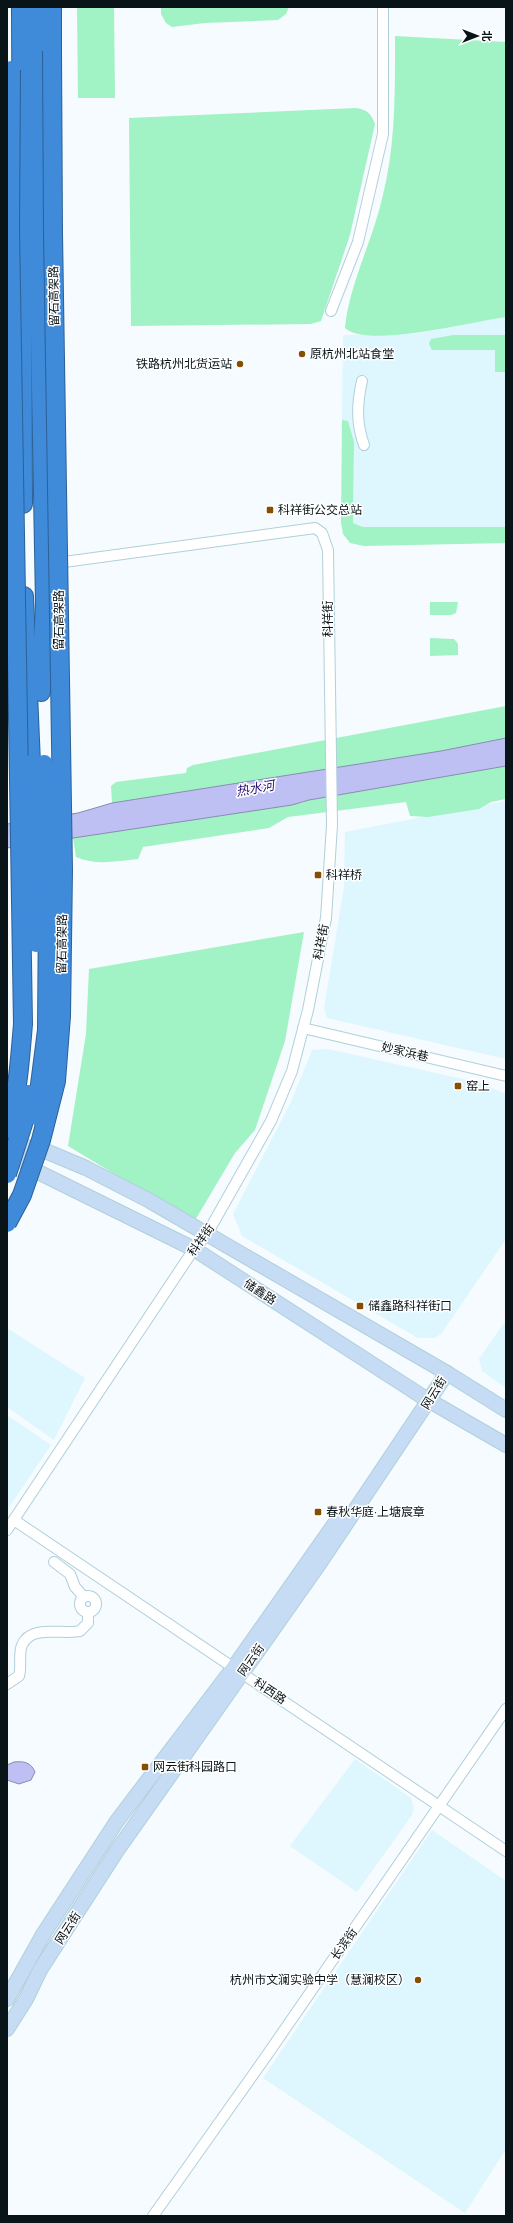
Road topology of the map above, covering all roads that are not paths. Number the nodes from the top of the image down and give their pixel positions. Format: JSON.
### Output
{"nodes":[{"id":1,"x":9,"y":7,"type":"edge"},
{"id":2,"x":21,"y":7,"type":"edge"},
{"id":3,"x":34,"y":7,"type":"edge"},
{"id":4,"x":52,"y":7,"type":"edge"},
{"id":5,"x":383,"y":7,"type":"edge"},
{"id":6,"x":28,"y":77,"type":"junction"},
{"id":7,"x":37,"y":204,"type":"junction"},
{"id":8,"x":21,"y":239,"type":"junction"},
{"id":9,"x":331,"y":311,"type":"dead end"},
{"id":10,"x":362,"y":380,"type":"dead end"},
{"id":11,"x":62,"y":398,"type":"dead end"},
{"id":12,"x":7,"y":404,"type":"edge"},
{"id":13,"x":364,"y":445,"type":"dead end"},
{"id":14,"x":63,"y":463,"type":"dead end"},
{"id":15,"x":7,"y":474,"type":"edge"},
{"id":16,"x":64,"y":562,"type":"dead end"},
{"id":17,"x":24,"y":603,"type":"junction"},
{"id":18,"x":45,"y":603,"type":"junction"},
{"id":19,"x":37,"y":764,"type":"junction"},
{"id":20,"x":303,"y":1028,"type":"junction"},
{"id":21,"x":506,"y":1076,"type":"edge"},
{"id":22,"x":7,"y":1128,"type":"edge"},
{"id":23,"x":7,"y":1143,"type":"edge"},
{"id":24,"x":7,"y":1151,"type":"edge"},
{"id":25,"x":7,"y":1174,"type":"edge"},
{"id":26,"x":7,"y":1202,"type":"edge"},
{"id":27,"x":7,"y":1223,"type":"edge"},
{"id":28,"x":207,"y":1234,"type":"junction"},
{"id":29,"x":194,"y":1249,"type":"junction"},
{"id":30,"x":447,"y":1373,"type":"junction"},
{"id":31,"x":427,"y":1399,"type":"junction"},
{"id":32,"x":506,"y":1410,"type":"edge"},
{"id":33,"x":506,"y":1445,"type":"edge"},
{"id":34,"x":14,"y":1520,"type":"junction"},
{"id":35,"x":7,"y":1530,"type":"edge"},
{"id":36,"x":54,"y":1562,"type":"dead end"},
{"id":37,"x":238,"y":1670,"type":"junction"},
{"id":38,"x":7,"y":1684,"type":"edge"},
{"id":39,"x":506,"y":1709,"type":"edge"},
{"id":40,"x":439,"y":1806,"type":"junction"},
{"id":41,"x":506,"y":1851,"type":"edge"},
{"id":42,"x":7,"y":1999,"type":"edge"},
{"id":43,"x":7,"y":2029,"type":"edge"},
{"id":44,"x":153,"y":2216,"type":"edge"}],
"edges":[{"from":1,"to":22,"type":"highway","bridge":true},
{"from":2,"to":6,"type":"highway","name":"留石高架路"},
{"from":3,"to":6,"type":"highway","name":"留石高架路"},
{"from":4,"to":27,"type":"highway","name":"留石高架路","bridge":true},
{"from":5,"to":9,"type":"street"},
{"from":6,"to":7,"type":"highway","name":"留石高架路"},
{"from":6,"to":8,"type":"highway","name":"留石高架路"},
{"from":7,"to":11,"type":"highway"},
{"from":7,"to":18,"type":"highway","name":"留石高架路"},
{"from":8,"to":12,"type":"highway"},
{"from":8,"to":17,"type":"highway","name":"留石高架路"},
{"from":10,"to":13,"type":"street"},
{"from":14,"to":18,"type":"highway"},
{"from":15,"to":17,"type":"highway"},
{"from":16,"to":20,"type":"street","name":"科祥街"},
{"from":17,"to":19,"type":"highway","name":"留石高架路"},
{"from":18,"to":19,"type":"highway","name":"留石高架路"},
{"from":19,"to":25,"type":"highway","name":"留石高架路","bridge":true},
{"from":19,"to":26,"type":"highway","name":"留石高架路","bridge":true},
{"from":20,"to":21,"type":"street","name":"妙家浜巷"},
{"from":20,"to":28,"type":"street","name":"科祥街"},
{"from":23,"to":28,"type":"street","name":"储鑫路"},
{"from":24,"to":29,"type":"street","name":"储鑫路"},
{"from":28,"to":29,"type":"street","name":"科祥街"},
{"from":28,"to":30,"type":"street","name":"储鑫路"},
{"from":29,"to":31,"type":"street","name":"储鑫路"},
{"from":29,"to":34,"type":"street","name":"科祥街"},
{"from":30,"to":31,"type":"street","name":"网云街"},
{"from":30,"to":32,"type":"street","name":"储鑫路"},
{"from":31,"to":33,"type":"street","name":"储鑫路"},
{"from":31,"to":37,"type":"street","name":"网云街"},
{"from":34,"to":35,"type":"street","name":"科祥街"},
{"from":34,"to":37,"type":"street","name":"科西路"},
{"from":36,"to":38,"type":"street"},
{"from":37,"to":40,"type":"street","name":"科西路"},
{"from":37,"to":42,"type":"street","name":"网云街"},
{"from":37,"to":43,"type":"street","name":"网云街"},
{"from":39,"to":40,"type":"street","name":"长滨街"},
{"from":40,"to":41,"type":"street","name":"科西路"},
{"from":40,"to":44,"type":"street","name":"长滨街"}]}
